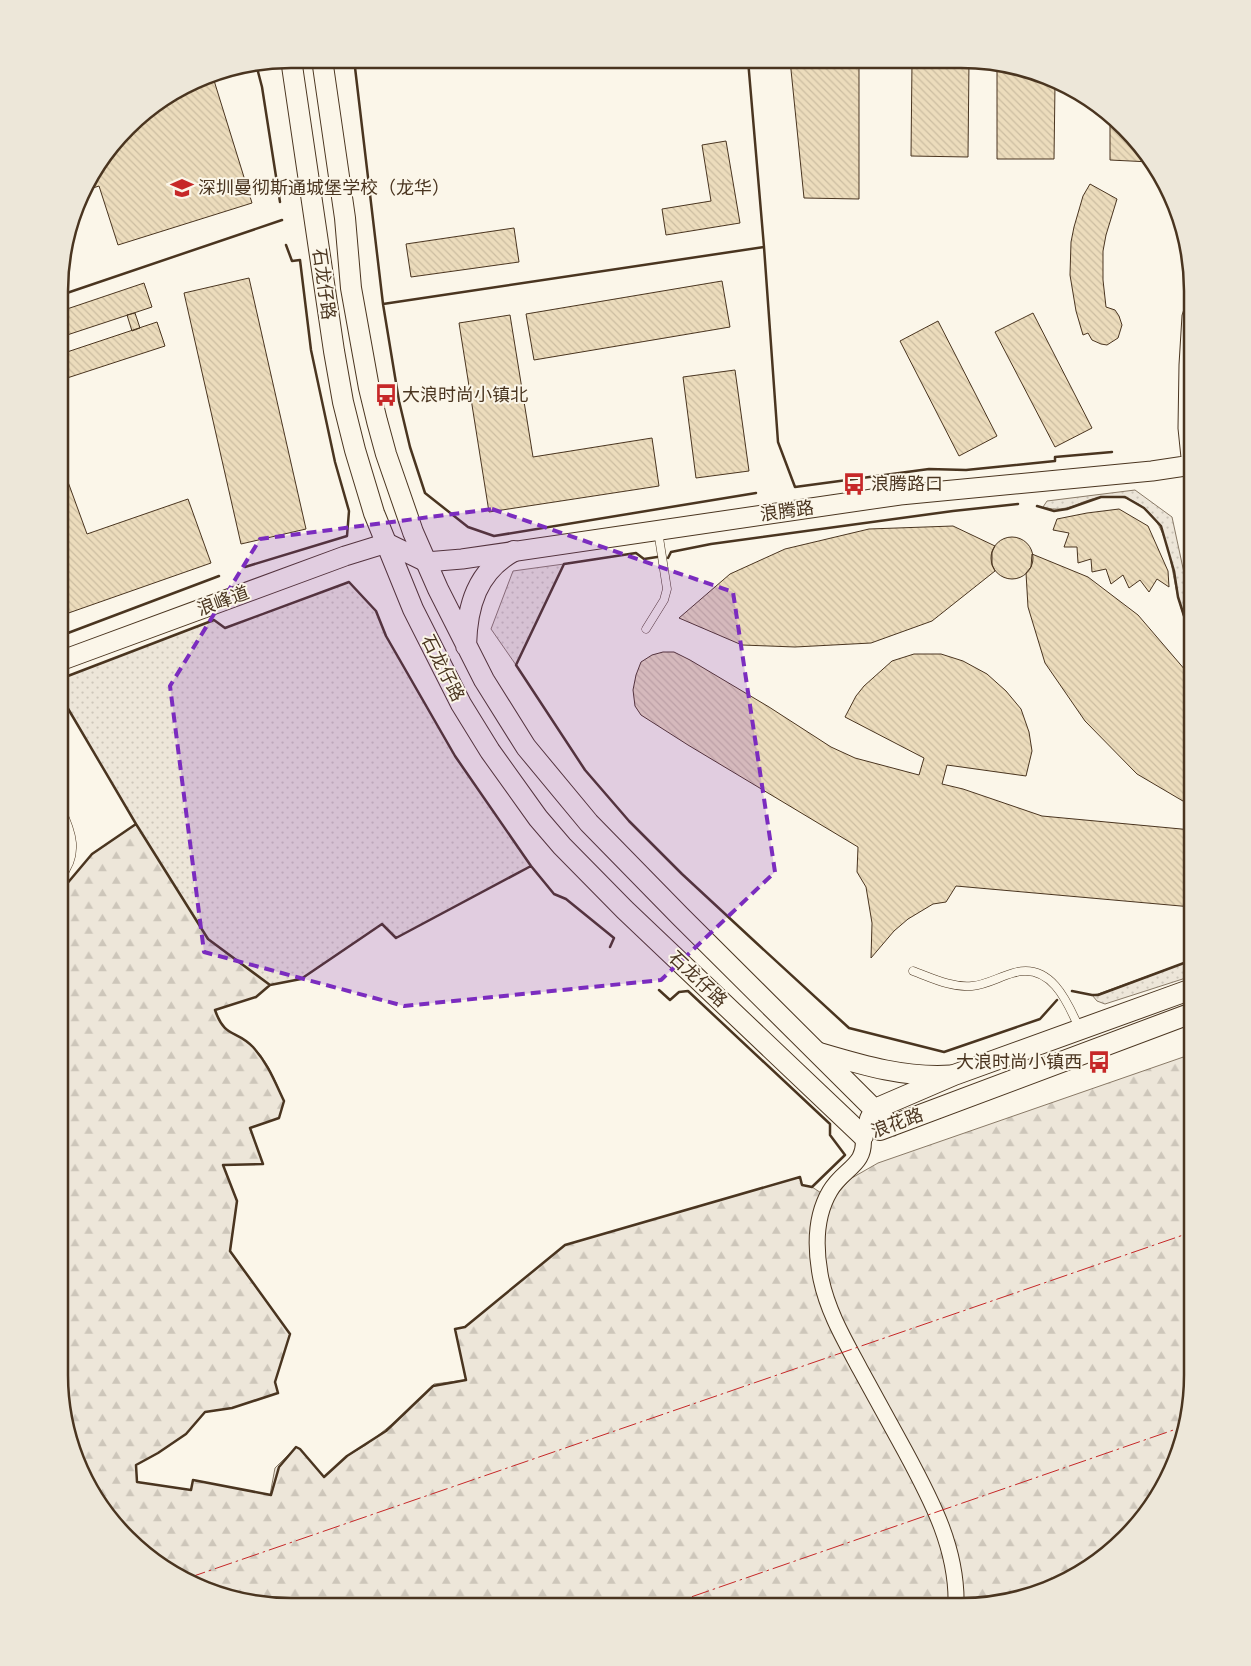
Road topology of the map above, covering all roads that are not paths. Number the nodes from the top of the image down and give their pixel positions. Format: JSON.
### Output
{"nodes":[{"id":1,"x":292,"y":68,"type":"edge"},
{"id":2,"x":323,"y":68,"type":"edge"},
{"id":3,"x":1184,"y":467,"type":"edge"},
{"id":4,"x":658,"y":530,"type":"junction"},
{"id":5,"x":387,"y":543,"type":"junction"},
{"id":6,"x":514,"y":551,"type":"junction"},
{"id":7,"x":426,"y":562,"type":"junction"},
{"id":8,"x":646,"y":629,"type":"dead end"},
{"id":9,"x":466,"y":646,"type":"junction"},
{"id":10,"x":68,"y":658,"type":"edge"},
{"id":11,"x":68,"y":825,"type":"edge"},
{"id":12,"x":68,"y":867,"type":"edge"},
{"id":13,"x":913,"y":971,"type":"dead end"},
{"id":14,"x":1184,"y":992,"type":"edge"},
{"id":15,"x":1184,"y":1016,"type":"edge"},
{"id":16,"x":1080,"y":1030,"type":"junction"},
{"id":17,"x":818,"y":1052,"type":"junction"},
{"id":18,"x":954,"y":1075,"type":"junction"},
{"id":19,"x":875,"y":1109,"type":"junction"},
{"id":20,"x":891,"y":1126,"type":"junction"},
{"id":21,"x":863,"y":1136,"type":"junction"},
{"id":22,"x":956,"y":1598,"type":"edge"}],
"edges":[{"from":1,"to":5,"type":"main road","name":"石龙仔路"},
{"from":2,"to":7,"type":"main road","name":"石龙仔路"},
{"from":3,"to":4,"type":"street","name":"浪腾路"},
{"from":4,"to":6,"type":"street","name":"浪腾路"},
{"from":4,"to":8,"type":"lane"},
{"from":5,"to":7,"type":"street"},
{"from":5,"to":10,"type":"street","name":"浪峰道"},
{"from":5,"to":21,"type":"main road","name":"石龙仔路"},
{"from":6,"to":7,"type":"street","name":"浪腾路"},
{"from":6,"to":9,"type":"main road"},
{"from":7,"to":9,"type":"main road","name":"石龙仔路"},
{"from":9,"to":17,"type":"main road","name":"石龙仔路"},
{"from":11,"to":12,"type":"lane"},
{"from":13,"to":16,"type":"lane"},
{"from":14,"to":16,"type":"main road","name":"浪花路"},
{"from":15,"to":20,"type":"main road","name":"浪花路"},
{"from":16,"to":18,"type":"main road","name":"浪花路"},
{"from":17,"to":18,"type":"street"},
{"from":17,"to":19,"type":"main road","name":"石龙仔路"},
{"from":18,"to":19,"type":"main road","name":"浪花路"},
{"from":19,"to":20,"type":"main road","name":"石龙仔路"},
{"from":19,"to":21,"type":"main road","name":"浪花路"},
{"from":20,"to":21,"type":"main road","name":"浪花路"},
{"from":21,"to":22,"type":"street"}]}
